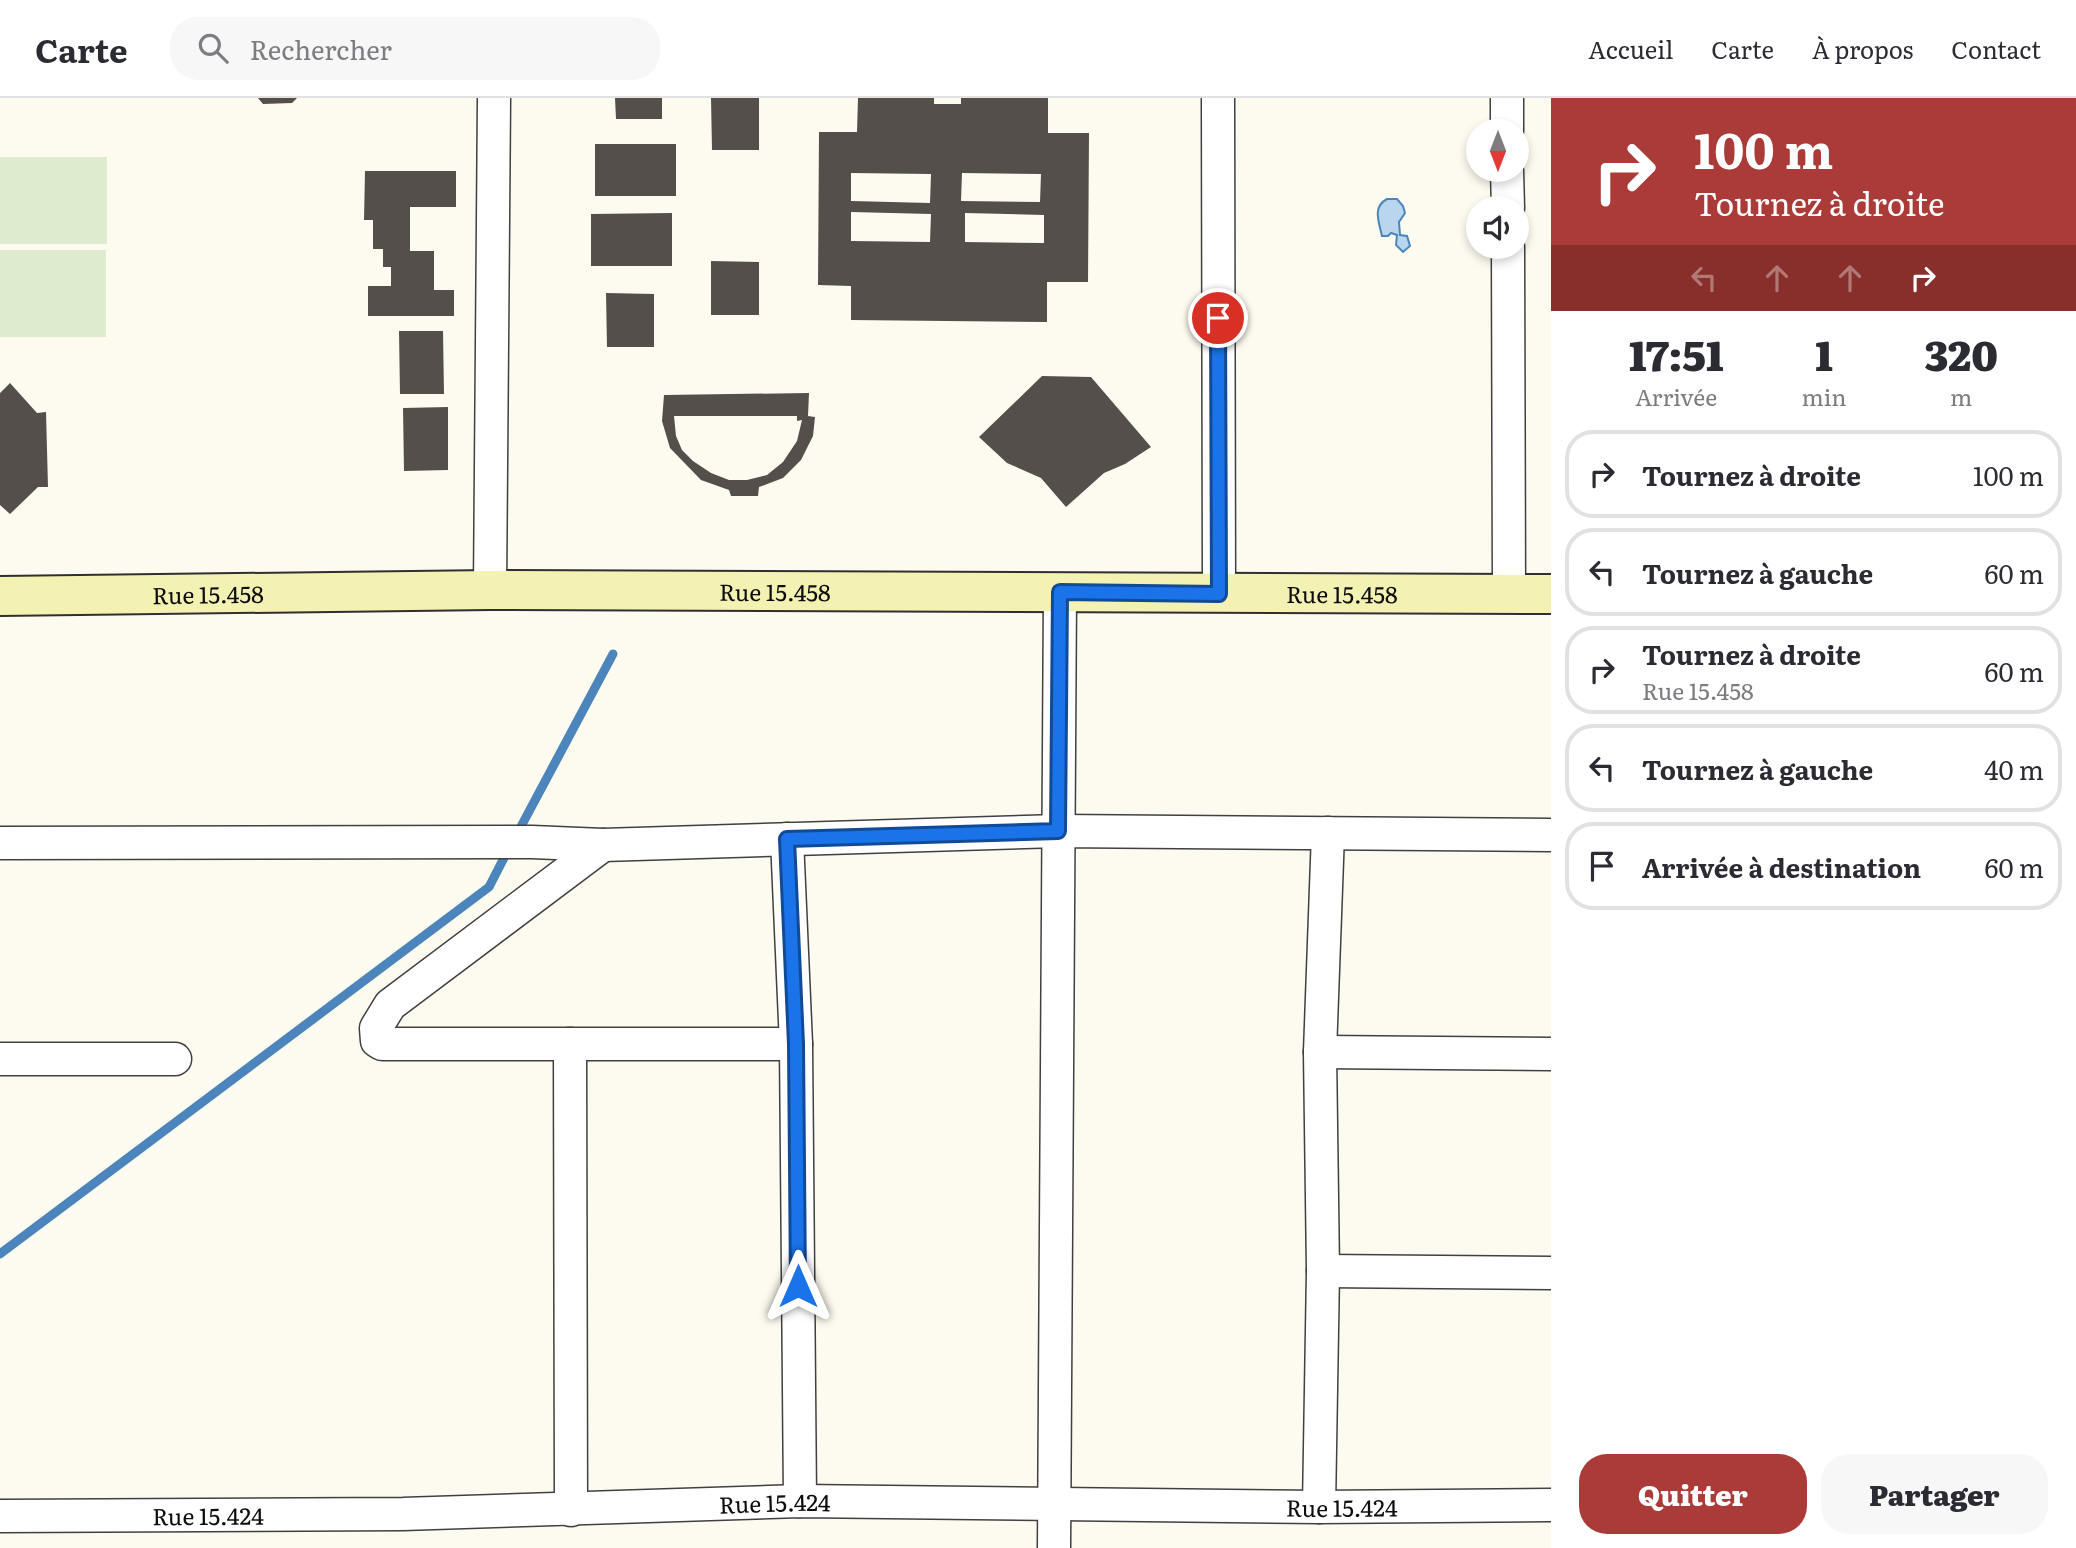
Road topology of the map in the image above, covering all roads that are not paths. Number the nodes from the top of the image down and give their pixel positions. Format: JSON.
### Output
{"nodes":[{"id":1,"x":494,"y":98,"type":"edge"},
{"id":2,"x":1218,"y":98,"type":"edge"},
{"id":3,"x":1507,"y":98,"type":"edge"},
{"id":4,"x":1507,"y":119,"type":"edge"},
{"id":5,"x":1508,"y":259,"type":"edge"},
{"id":6,"x":490,"y":590,"type":"junction"},
{"id":7,"x":1060,"y":592,"type":"junction"},
{"id":8,"x":1219,"y":594,"type":"junction"},
{"id":9,"x":1509,"y":594,"type":"junction"},
{"id":10,"x":1551,"y":594,"type":"edge"},
{"id":11,"x":0,"y":596,"type":"edge"},
{"id":12,"x":1058,"y":831,"type":"junction"},
{"id":13,"x":1328,"y":833,"type":"junction"},
{"id":14,"x":1551,"y":835,"type":"edge"},
{"id":15,"x":787,"y":839,"type":"junction"},
{"id":16,"x":0,"y":843,"type":"edge"},
{"id":17,"x":603,"y":845,"type":"junction"},
{"id":18,"x":570,"y":1044,"type":"junction"},
{"id":19,"x":796,"y":1044,"type":"junction"},
{"id":20,"x":1320,"y":1052,"type":"junction"},
{"id":21,"x":1551,"y":1054,"type":"edge"},
{"id":22,"x":0,"y":1059,"type":"edge"},
{"id":23,"x":175,"y":1059,"type":"dead end"},
{"id":24,"x":1323,"y":1271,"type":"junction"},
{"id":25,"x":1551,"y":1273,"type":"edge"},
{"id":26,"x":800,"y":1501,"type":"junction"},
{"id":27,"x":1054,"y":1505,"type":"junction"},
{"id":28,"x":1551,"y":1506,"type":"edge"},
{"id":29,"x":1319,"y":1507,"type":"junction"},
{"id":30,"x":572,"y":1510,"type":"junction"},
{"id":31,"x":0,"y":1516,"type":"edge"},
{"id":32,"x":1054,"y":1548,"type":"edge"}],
"edges":[{"from":1,"to":6,"type":"street"},
{"from":2,"to":8,"type":"street"},
{"from":3,"to":4,"type":"street"},
{"from":5,"to":9,"type":"street"},
{"from":6,"to":7,"type":"main road","name":"Rue 15.458"},
{"from":6,"to":11,"type":"main road","name":"Rue 15.458"},
{"from":7,"to":8,"type":"main road","name":"Rue 15.458"},
{"from":7,"to":12,"type":"street"},
{"from":8,"to":9,"type":"main road","name":"Rue 15.458"},
{"from":9,"to":10,"type":"main road","name":"Rue 15.458"},
{"from":12,"to":13,"type":"street"},
{"from":12,"to":15,"type":"street"},
{"from":12,"to":27,"type":"street"},
{"from":13,"to":14,"type":"street"},
{"from":13,"to":20,"type":"street"},
{"from":15,"to":17,"type":"street"},
{"from":15,"to":19,"type":"street"},
{"from":16,"to":17,"type":"street"},
{"from":17,"to":18,"type":"street"},
{"from":18,"to":19,"type":"street"},
{"from":18,"to":30,"type":"street"},
{"from":19,"to":26,"type":"street"},
{"from":20,"to":21,"type":"street"},
{"from":20,"to":24,"type":"street"},
{"from":22,"to":23,"type":"street"},
{"from":24,"to":25,"type":"street"},
{"from":24,"to":29,"type":"street"},
{"from":26,"to":27,"type":"street","name":"Rue 15.424"},
{"from":26,"to":30,"type":"street","name":"Rue 15.424"},
{"from":27,"to":29,"type":"street","name":"Rue 15.424"},
{"from":27,"to":32,"type":"street"},
{"from":28,"to":29,"type":"street","name":"Rue 15.424"},
{"from":30,"to":31,"type":"street","name":"Rue 15.424"}]}
